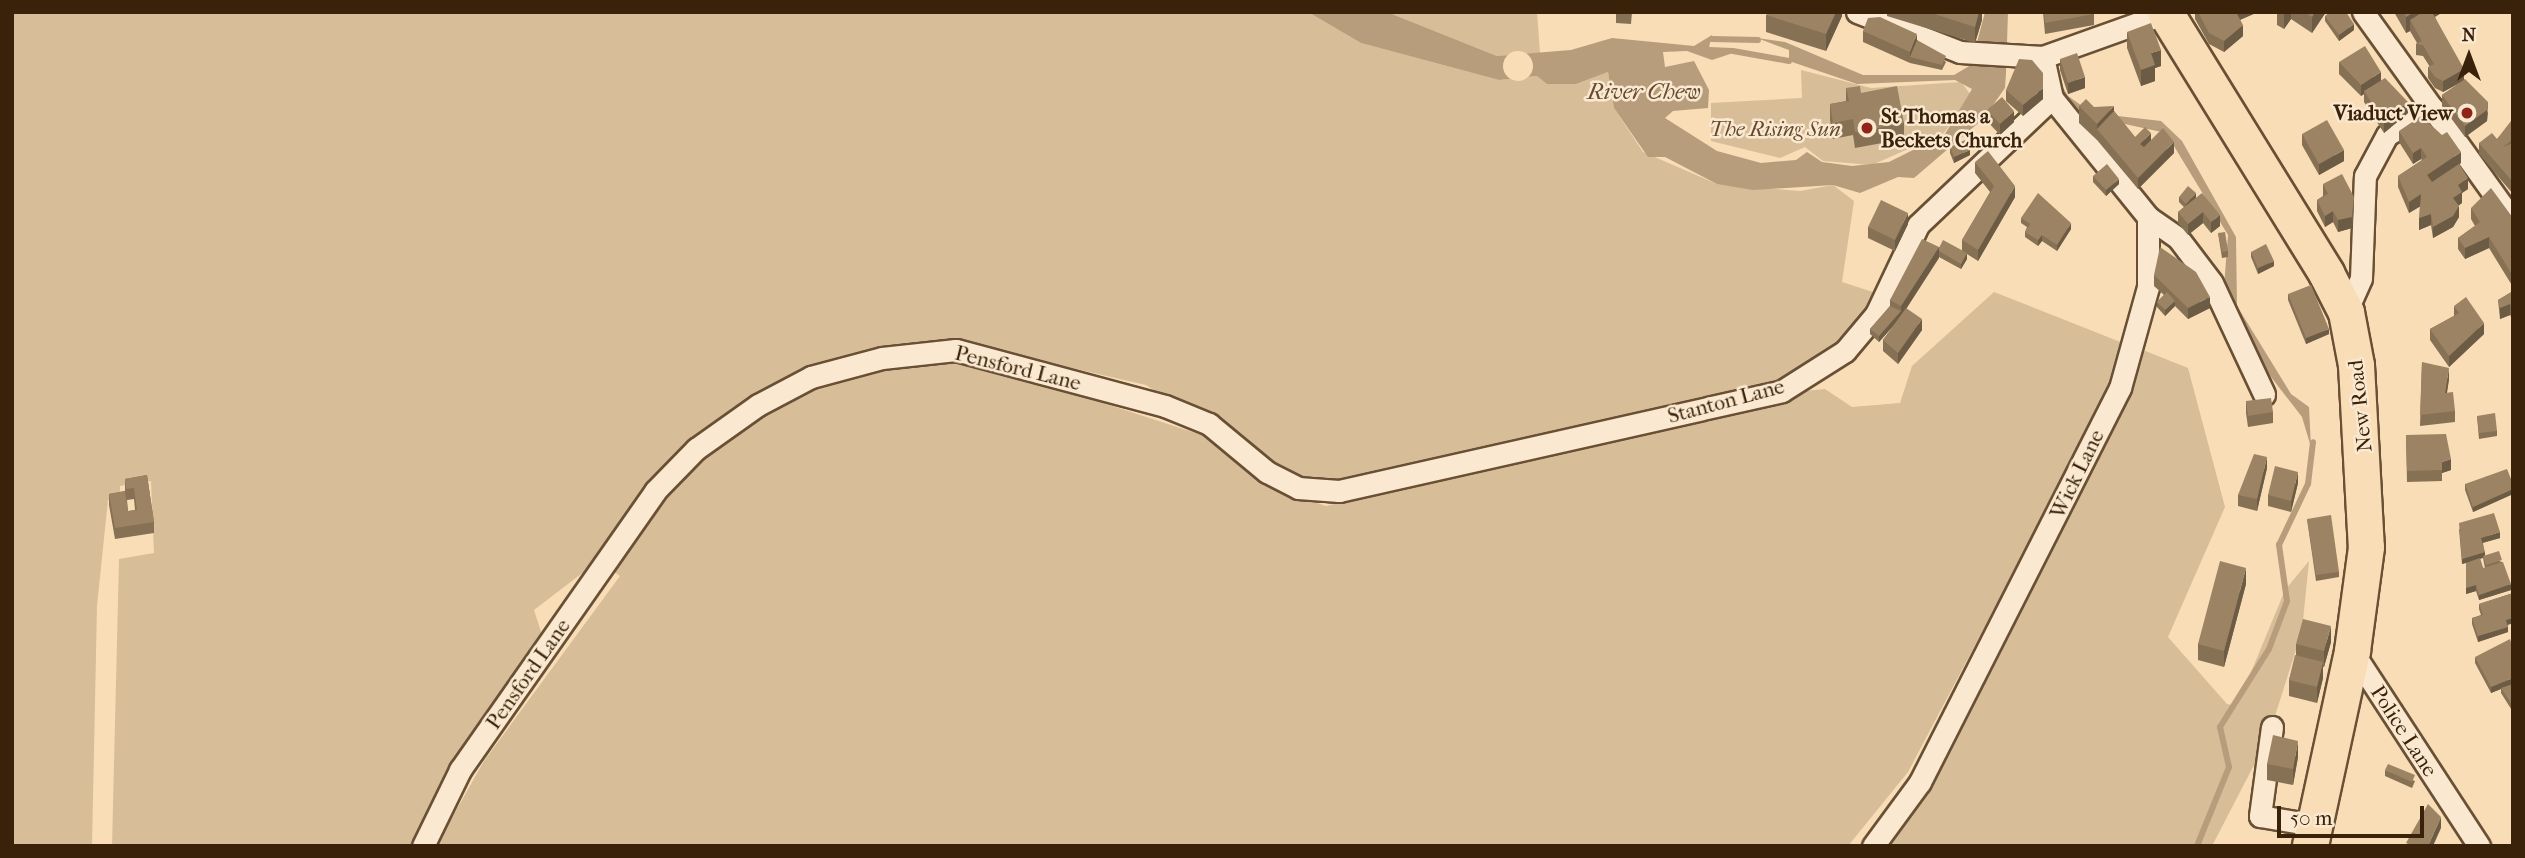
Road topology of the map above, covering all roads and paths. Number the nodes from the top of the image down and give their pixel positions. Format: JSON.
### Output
{"nodes":[{"id":1,"x":1857,"y":12,"type":"edge"},
{"id":2,"x":2363,"y":12,"type":"edge"},
{"id":3,"x":2167,"y":13,"type":"edge"},
{"id":4,"x":2043,"y":57,"type":"junction"},
{"id":5,"x":2052,"y":99,"type":"junction"},
{"id":6,"x":2433,"y":108,"type":"junction"},
{"id":7,"x":2148,"y":217,"type":"junction"},
{"id":8,"x":2513,"y":220,"type":"edge"},
{"id":9,"x":2346,"y":312,"type":"junction"},
{"id":10,"x":2264,"y":394,"type":"dead end"},
{"id":11,"x":1398,"y":479,"type":"joint"},
{"id":12,"x":2351,"y":651,"type":"junction"},
{"id":13,"x":2272,"y":727,"type":"dead end"},
{"id":14,"x":2312,"y":835,"type":"edge"},
{"id":15,"x":423,"y":846,"type":"edge"},
{"id":16,"x":1873,"y":846,"type":"edge"},
{"id":17,"x":2479,"y":846,"type":"edge"}],
"edges":[{"from":1,"to":4,"type":"street"},
{"from":2,"to":6,"type":"street"},
{"from":3,"to":4,"type":"street"},
{"from":3,"to":9,"type":"highway","name":"New Road"},
{"from":4,"to":5,"type":"street"},
{"from":5,"to":7,"type":"street"},
{"from":5,"to":11,"type":"street","name":"Stanton Lane"},
{"from":6,"to":8,"type":"street"},
{"from":6,"to":9,"type":"street"},
{"from":7,"to":10,"type":"street"},
{"from":7,"to":16,"type":"street","name":"Wick Lane"},
{"from":9,"to":12,"type":"highway","name":"New Road"},
{"from":11,"to":15,"type":"street","name":"Pensford Lane"},
{"from":12,"to":14,"type":"highway","name":"New Road"},
{"from":12,"to":17,"type":"street","name":"Police Lane"},
{"from":13,"to":14,"type":"street"}]}
